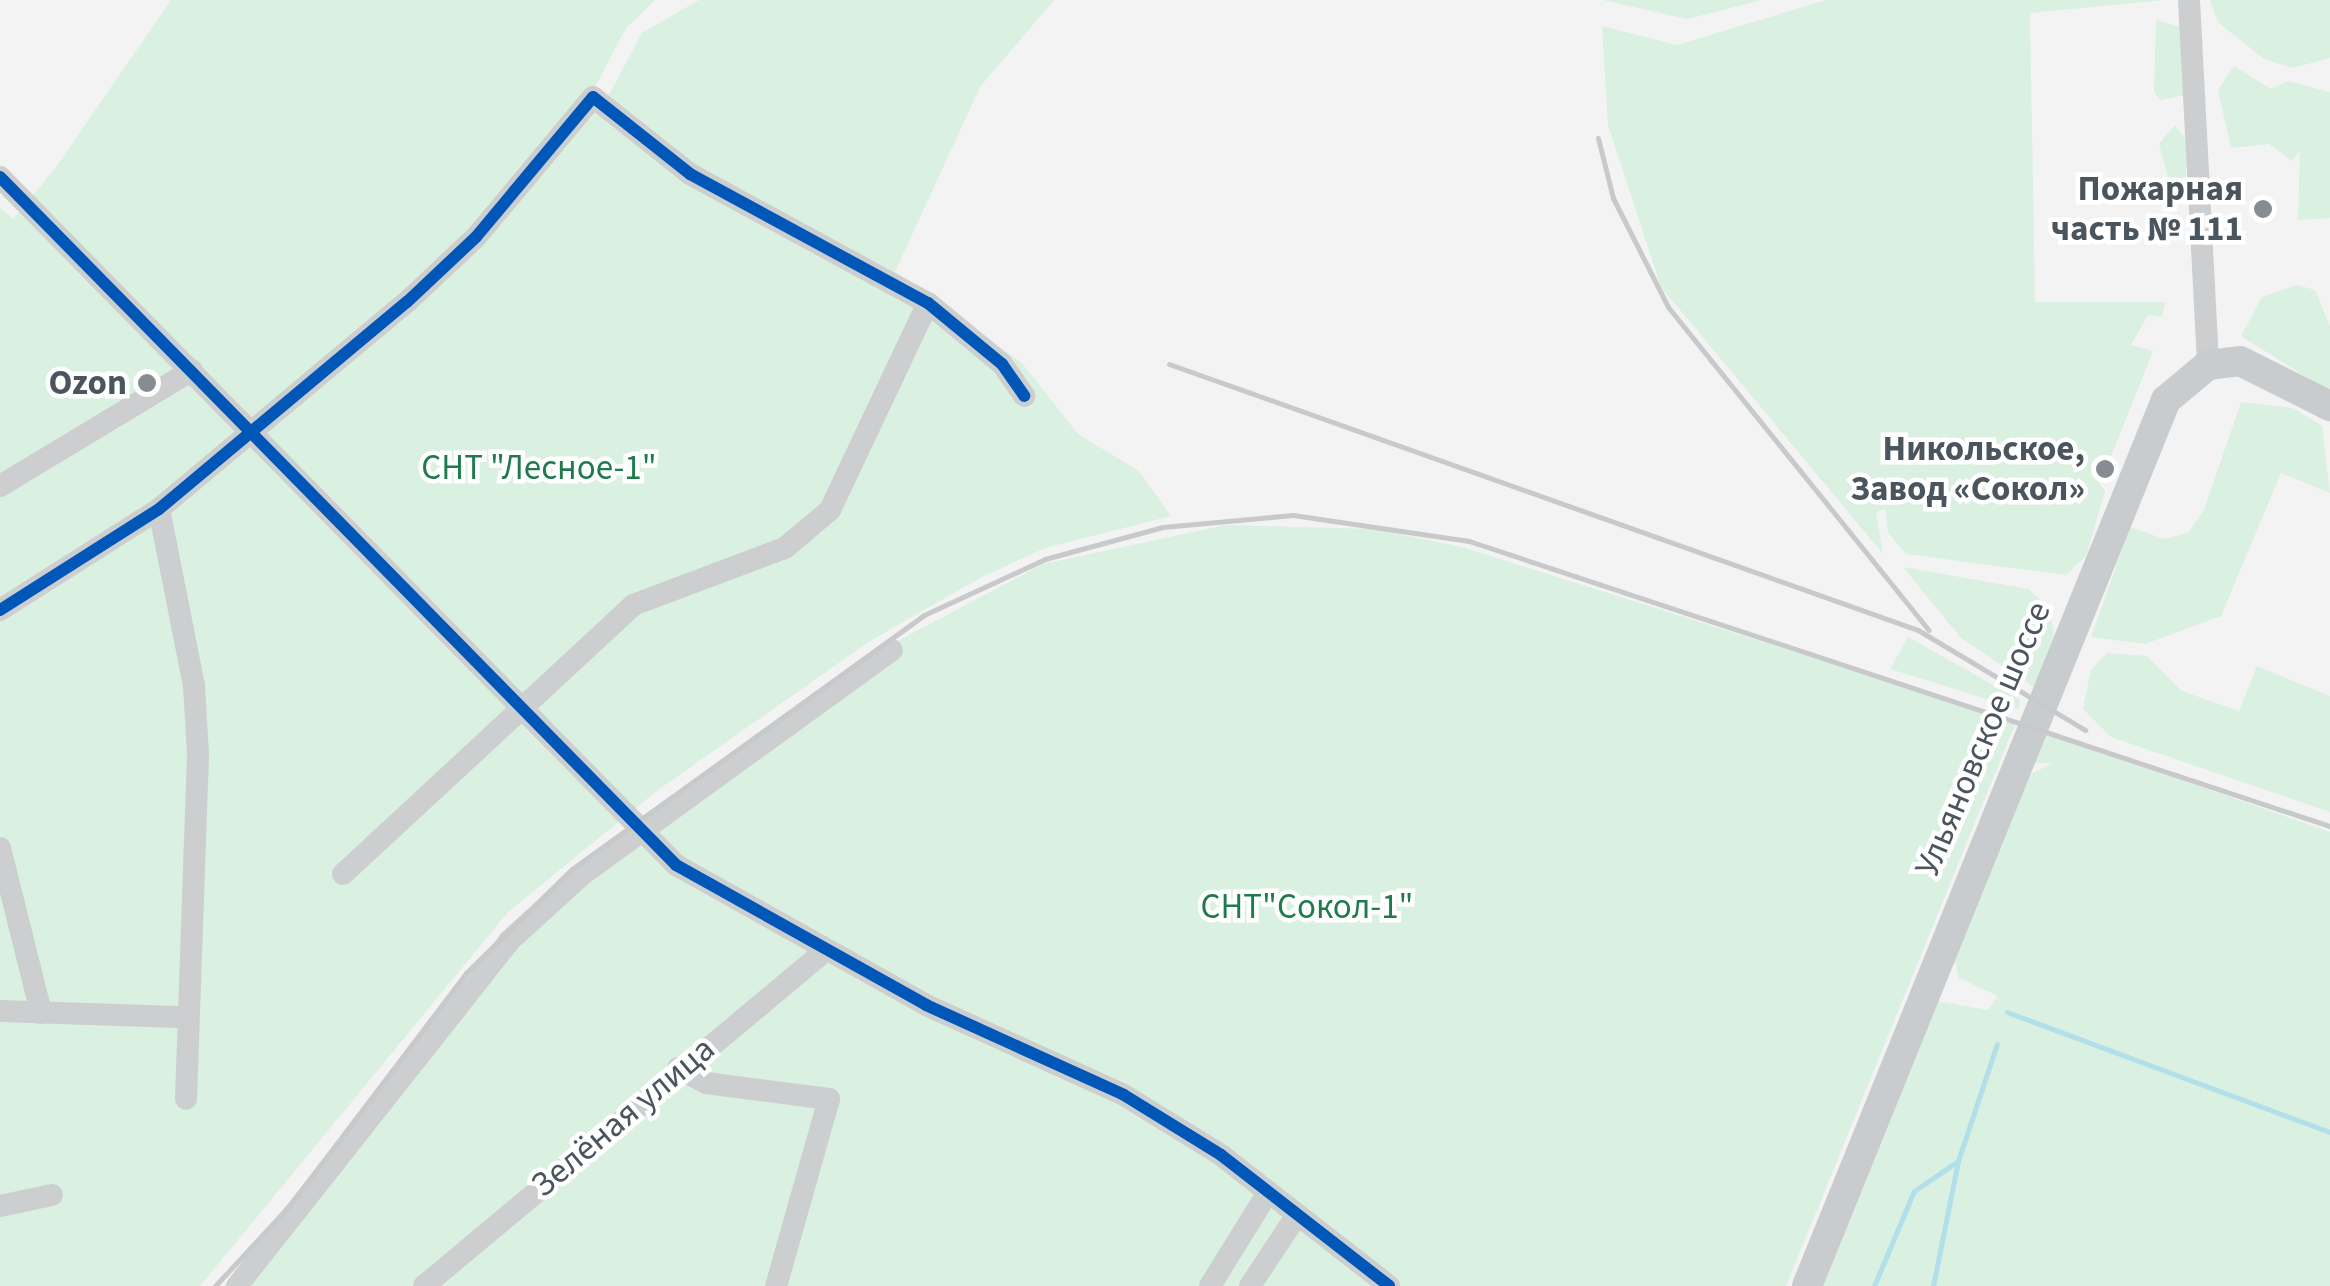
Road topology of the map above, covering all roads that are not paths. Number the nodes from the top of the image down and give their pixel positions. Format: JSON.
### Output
{"nodes":[{"id":1,"x":2188,"y":0,"type":"edge"},
{"id":2,"x":0,"y":177,"type":"edge"},
{"id":3,"x":928,"y":303,"type":"junction"},
{"id":4,"x":2208,"y":365,"type":"junction"},
{"id":5,"x":192,"y":370,"type":"junction"},
{"id":6,"x":1024,"y":396,"type":"dead end"},
{"id":7,"x":2330,"y":406,"type":"edge"},
{"id":8,"x":251,"y":432,"type":"junction"},
{"id":9,"x":0,"y":486,"type":"edge"},
{"id":10,"x":159,"y":508,"type":"junction"},
{"id":11,"x":0,"y":610,"type":"edge"},
{"id":12,"x":892,"y":650,"type":"dead end"},
{"id":13,"x":520,"y":708,"type":"junction"},
{"id":14,"x":640,"y":832,"type":"junction"},
{"id":15,"x":0,"y":848,"type":"edge"},
{"id":16,"x":343,"y":874,"type":"dead end"},
{"id":17,"x":825,"y":951,"type":"junction"},
{"id":18,"x":0,"y":1010,"type":"edge"},
{"id":19,"x":40,"y":1013,"type":"junction"},
{"id":20,"x":185,"y":1017,"type":"junction"},
{"id":21,"x":678,"y":1068,"type":"junction"},
{"id":22,"x":186,"y":1099,"type":"dead end"},
{"id":23,"x":1268,"y":1192,"type":"junction"},
{"id":24,"x":52,"y":1195,"type":"dead end"},
{"id":25,"x":0,"y":1206,"type":"edge"},
{"id":26,"x":1298,"y":1214,"type":"junction"},
{"id":27,"x":237,"y":1286,"type":"edge"},
{"id":28,"x":424,"y":1286,"type":"edge"},
{"id":29,"x":776,"y":1286,"type":"edge"},
{"id":30,"x":1210,"y":1286,"type":"edge"},
{"id":31,"x":1250,"y":1286,"type":"edge"},
{"id":32,"x":1389,"y":1286,"type":"edge"},
{"id":33,"x":1807,"y":1286,"type":"edge"}],
"edges":[{"from":1,"to":4,"type":"street"},
{"from":2,"to":5,"type":"street"},
{"from":3,"to":6,"type":"street"},
{"from":3,"to":8,"type":"street"},
{"from":3,"to":13,"type":"street"},
{"from":4,"to":7,"type":"main road"},
{"from":4,"to":33,"type":"main road","name":"Ульяновское шоссе"},
{"from":5,"to":8,"type":"street"},
{"from":5,"to":9,"type":"street"},
{"from":8,"to":10,"type":"street"},
{"from":8,"to":13,"type":"street"},
{"from":10,"to":11,"type":"street"},
{"from":10,"to":20,"type":"street"},
{"from":12,"to":14,"type":"street"},
{"from":13,"to":14,"type":"street"},
{"from":13,"to":16,"type":"street"},
{"from":14,"to":17,"type":"street"},
{"from":14,"to":27,"type":"street"},
{"from":15,"to":19,"type":"street"},
{"from":17,"to":21,"type":"street","name":"Зелёная улица"},
{"from":17,"to":23,"type":"street"},
{"from":18,"to":19,"type":"street"},
{"from":19,"to":20,"type":"street"},
{"from":20,"to":22,"type":"street"},
{"from":21,"to":28,"type":"street","name":"Зелёная улица"},
{"from":21,"to":29,"type":"street"},
{"from":23,"to":26,"type":"street"},
{"from":23,"to":30,"type":"street"},
{"from":24,"to":25,"type":"street"},
{"from":26,"to":31,"type":"street"},
{"from":26,"to":32,"type":"street"}]}
